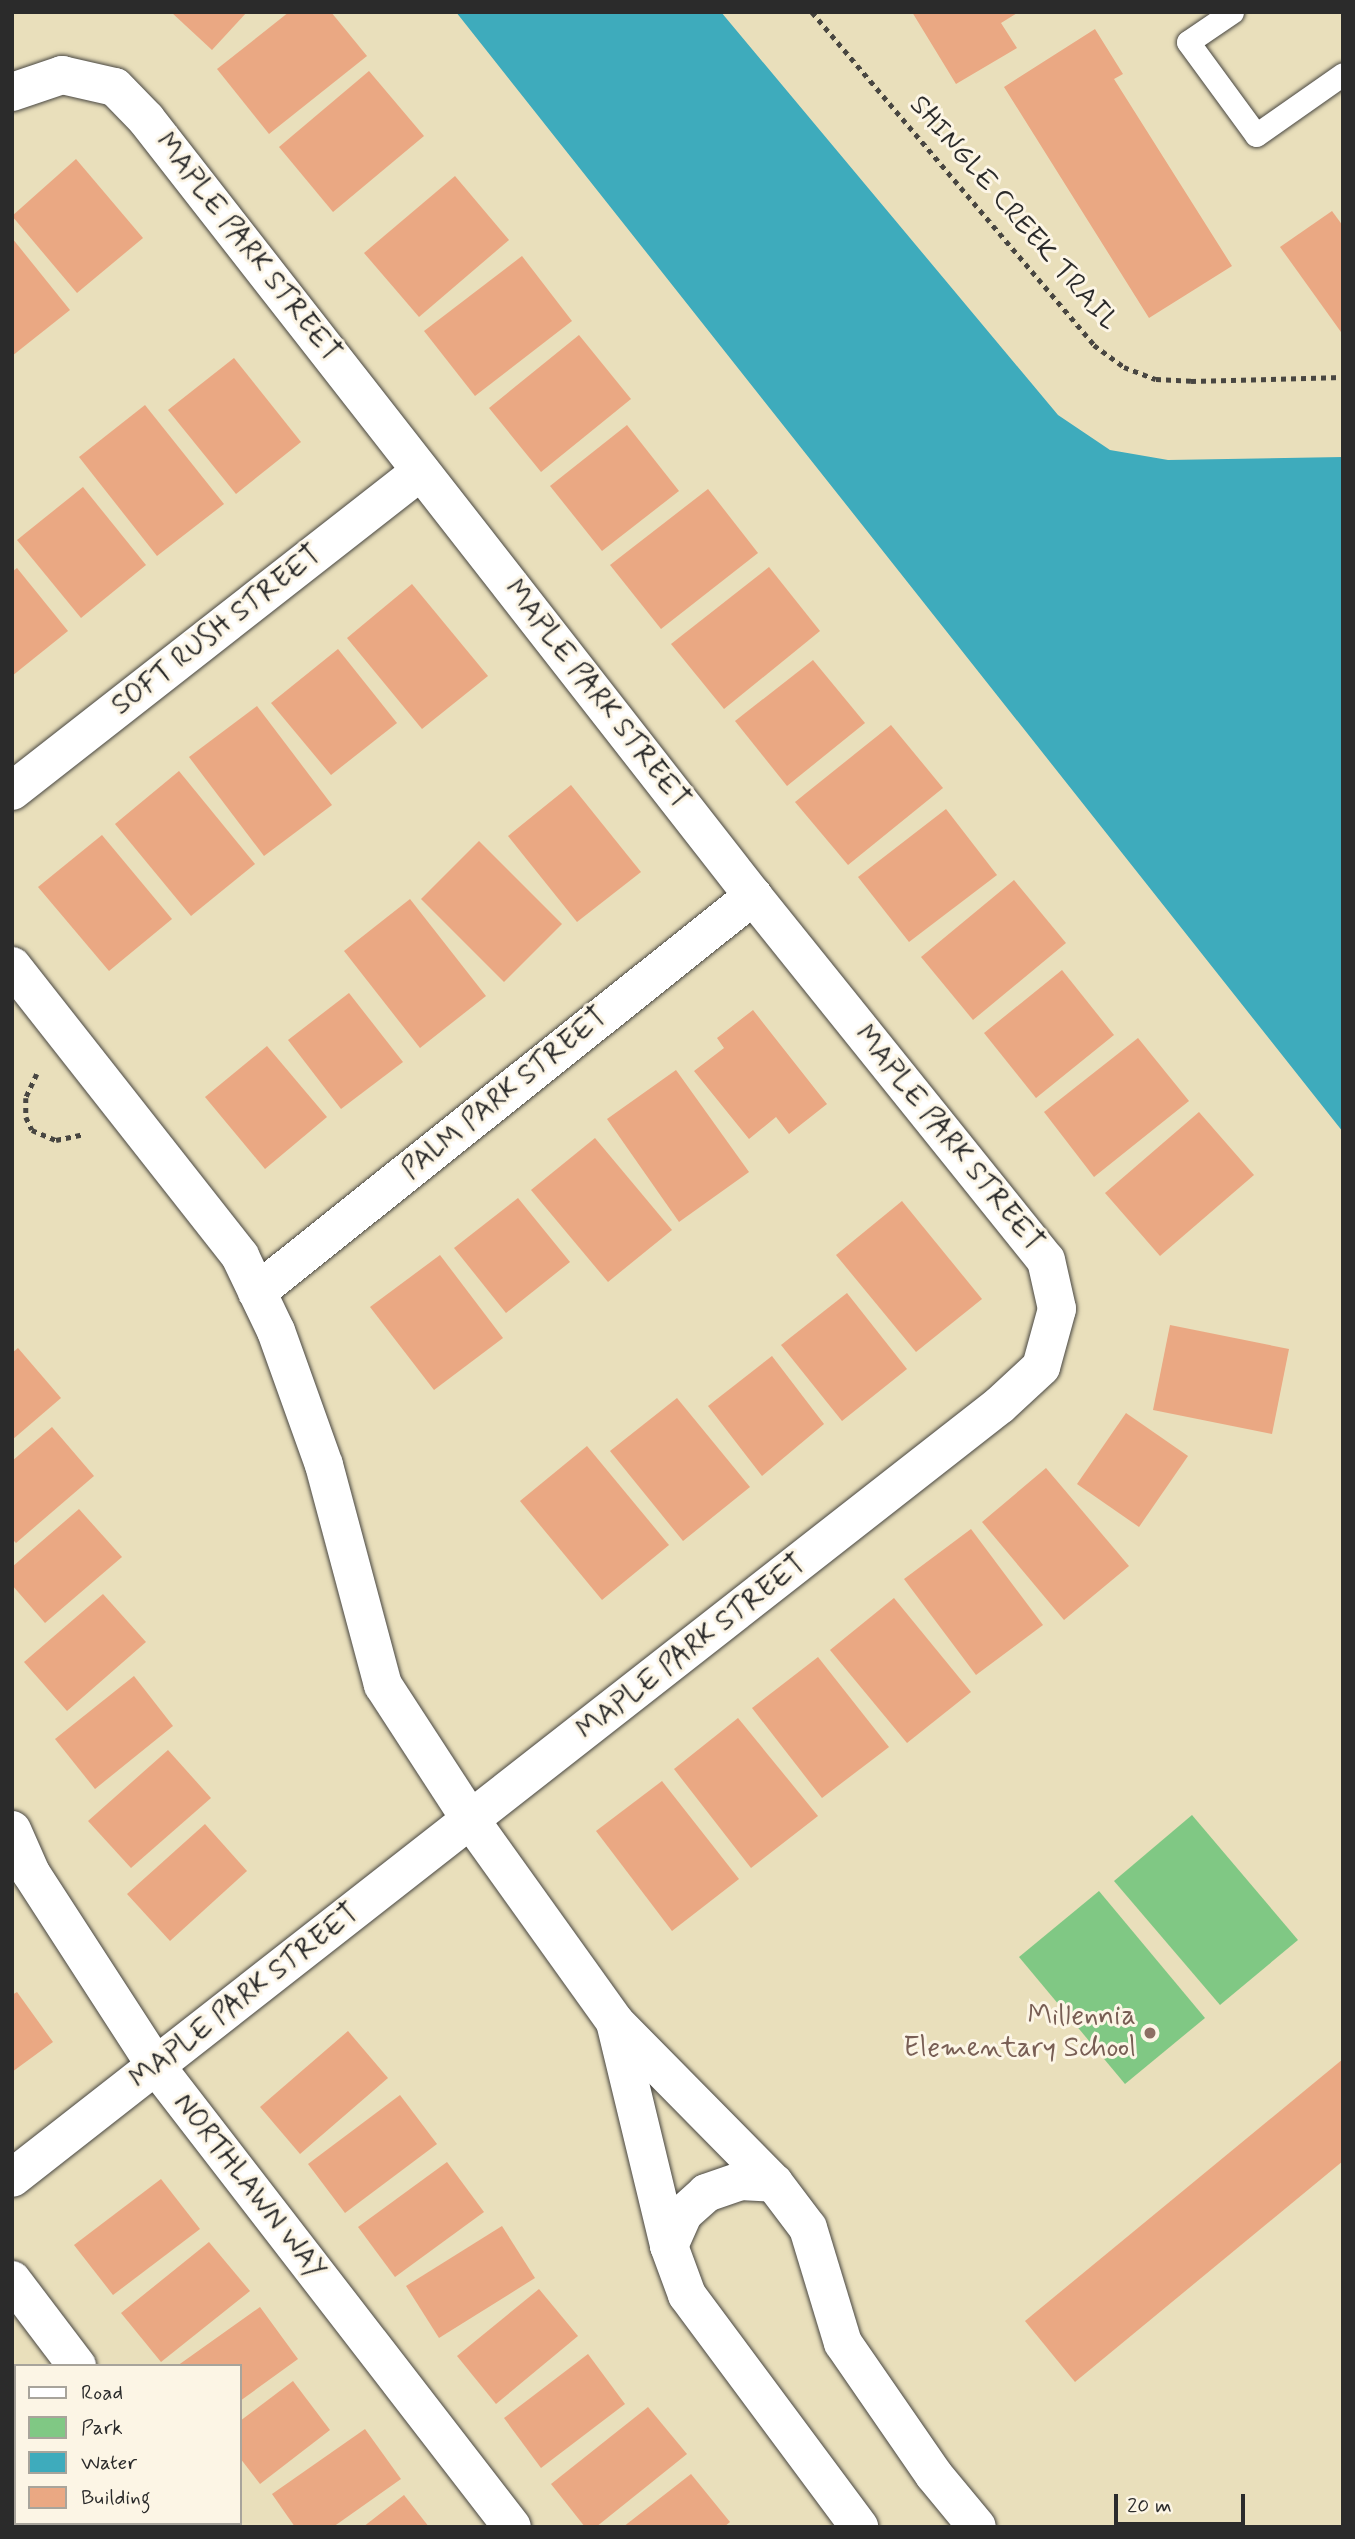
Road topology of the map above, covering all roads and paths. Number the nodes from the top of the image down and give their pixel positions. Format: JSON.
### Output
{"nodes":[{"id":1,"x":812,"y":12,"type":"edge"},
{"id":2,"x":1232,"y":12,"type":"edge"},
{"id":3,"x":1343,"y":74,"type":"edge"},
{"id":4,"x":12,"y":92,"type":"edge"},
{"id":5,"x":1343,"y":377,"type":"edge"},
{"id":6,"x":421,"y":471,"type":"junction"},
{"id":7,"x":12,"y":791,"type":"edge"},
{"id":8,"x":752,"y":896,"type":"junction"},
{"id":9,"x":12,"y":966,"type":"edge"},
{"id":10,"x":37,"y":1074,"type":"dead end"},
{"id":11,"x":85,"y":1134,"type":"dead end"},
{"id":12,"x":257,"y":1292,"type":"junction"},
{"id":13,"x":472,"y":1822,"type":"junction"},
{"id":14,"x":12,"y":1830,"type":"edge"},
{"id":15,"x":615,"y":2022,"type":"junction"},
{"id":16,"x":156,"y":2066,"type":"junction"},
{"id":17,"x":12,"y":2178,"type":"edge"},
{"id":18,"x":774,"y":2183,"type":"junction"},
{"id":19,"x":669,"y":2246,"type":"junction"},
{"id":20,"x":12,"y":2280,"type":"edge"},
{"id":21,"x":75,"y":2364,"type":"edge"},
{"id":22,"x":512,"y":2527,"type":"edge"},
{"id":23,"x":859,"y":2527,"type":"edge"},
{"id":24,"x":977,"y":2527,"type":"edge"}],
"edges":[{"from":1,"to":5,"type":"path","name":"SHINGLE CREEK TRAIL"},
{"from":2,"to":3,"type":"lane"},
{"from":4,"to":6,"type":"street","name":"MAPLE PARK STREET"},
{"from":6,"to":7,"type":"street","name":"SOFT RUSH STREET"},
{"from":6,"to":8,"type":"street","name":"MAPLE PARK STREET"},
{"from":8,"to":12,"type":"street","name":"PALM PARK STREET"},
{"from":8,"to":13,"type":"street","name":"MAPLE PARK STREET"},
{"from":9,"to":12,"type":"street"},
{"from":10,"to":11,"type":"path"},
{"from":12,"to":13,"type":"street"},
{"from":13,"to":15,"type":"street"},
{"from":13,"to":16,"type":"street","name":"MAPLE PARK STREET"},
{"from":14,"to":16,"type":"street","name":"NORTHLAWN WAY"},
{"from":15,"to":18,"type":"street"},
{"from":15,"to":19,"type":"street"},
{"from":16,"to":17,"type":"street","name":"MAPLE PARK STREET"},
{"from":16,"to":22,"type":"street","name":"NORTHLAWN WAY"},
{"from":18,"to":19,"type":"street"},
{"from":18,"to":24,"type":"street"},
{"from":19,"to":23,"type":"street"},
{"from":20,"to":21,"type":"street"}]}
